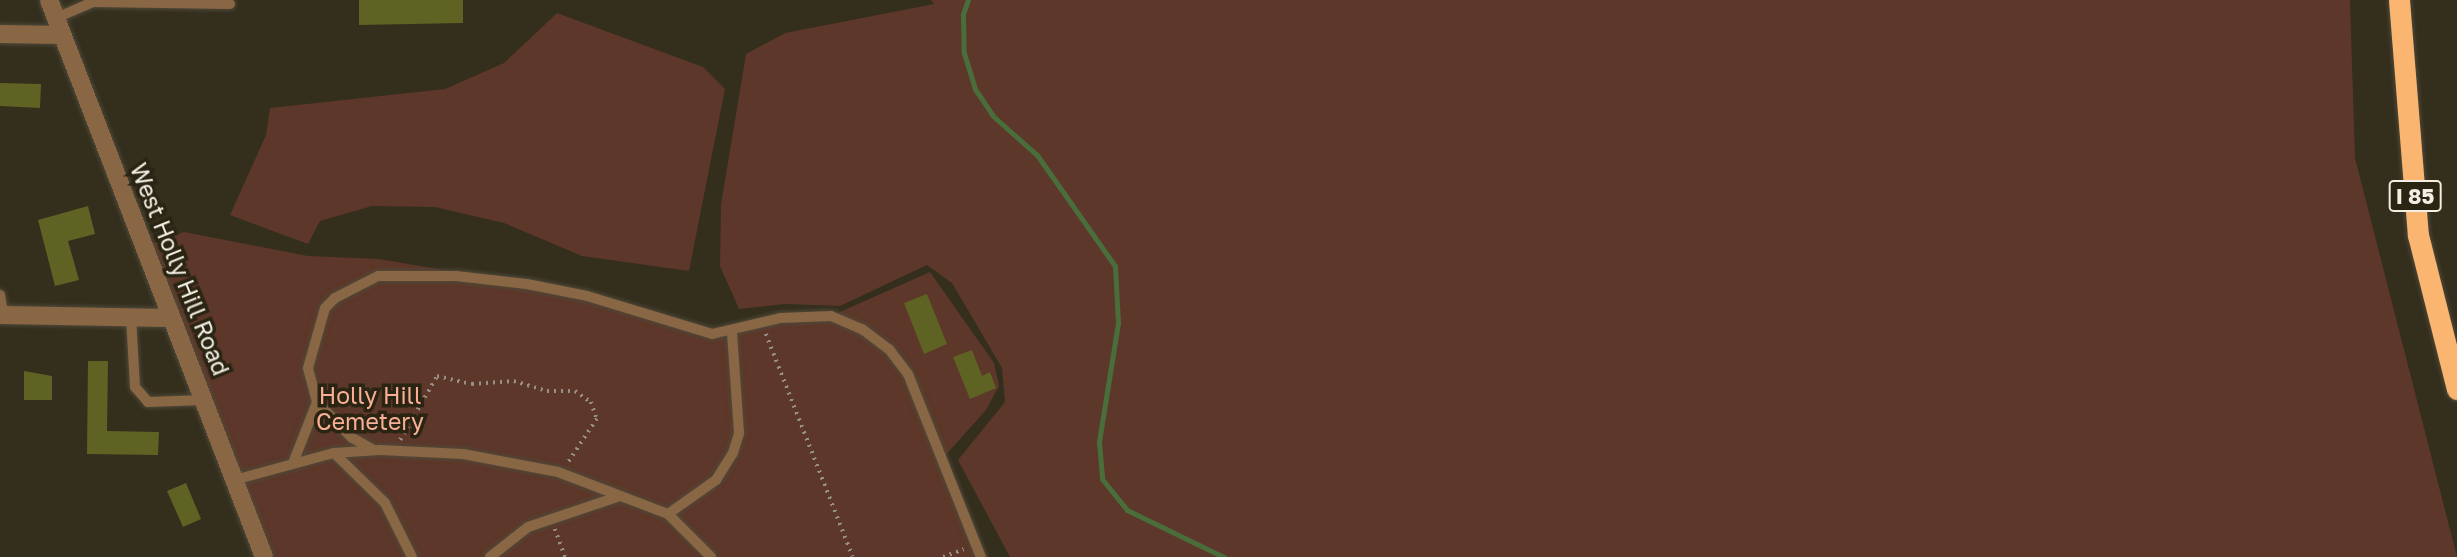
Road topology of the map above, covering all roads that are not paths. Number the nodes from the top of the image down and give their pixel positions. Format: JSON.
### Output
{"nodes":[{"id":1,"x":49,"y":0,"type":"edge"},
{"id":2,"x":2399,"y":0,"type":"edge"},
{"id":3,"x":206,"y":2,"type":"edge"},
{"id":4,"x":230,"y":4,"type":"dead end"},
{"id":5,"x":56,"y":18,"type":"junction"},
{"id":6,"x":0,"y":34,"type":"edge"},
{"id":7,"x":62,"y":35,"type":"junction"},
{"id":8,"x":0,"y":295,"type":"edge"},
{"id":9,"x":2,"y":315,"type":"edge"},
{"id":10,"x":131,"y":317,"type":"junction"},
{"id":11,"x":171,"y":318,"type":"junction"},
{"id":12,"x":732,"y":333,"type":"junction"},
{"id":13,"x":2457,"y":388,"type":"edge"},
{"id":14,"x":205,"y":400,"type":"junction"},
{"id":15,"x":317,"y":402,"type":"junction"},
{"id":16,"x":374,"y":450,"type":"junction"},
{"id":17,"x":334,"y":453,"type":"junction"},
{"id":18,"x":293,"y":463,"type":"junction"},
{"id":19,"x":238,"y":479,"type":"junction"},
{"id":20,"x":618,"y":497,"type":"junction"},
{"id":21,"x":668,"y":514,"type":"junction"},
{"id":22,"x":264,"y":557,"type":"edge"},
{"id":23,"x":412,"y":557,"type":"edge"},
{"id":24,"x":490,"y":557,"type":"edge"},
{"id":25,"x":711,"y":557,"type":"edge"},
{"id":26,"x":981,"y":557,"type":"edge"}],
"edges":[{"from":1,"to":5,"type":"street","name":"West Holly Hill Road"},
{"from":2,"to":13,"type":"highway","number":"I 85"},
{"from":3,"to":4,"type":"lane"},
{"from":3,"to":5,"type":"lane"},
{"from":5,"to":7,"type":"street","name":"West Holly Hill Road"},
{"from":6,"to":7,"type":"street"},
{"from":7,"to":11,"type":"street","name":"West Holly Hill Road"},
{"from":8,"to":9,"type":"lane"},
{"from":9,"to":10,"type":"street"},
{"from":10,"to":11,"type":"street"},
{"from":10,"to":14,"type":"lane"},
{"from":11,"to":14,"type":"street","name":"West Holly Hill Road"},
{"from":12,"to":15,"type":"lane"},
{"from":12,"to":21,"type":"lane"},
{"from":12,"to":26,"type":"lane"},
{"from":14,"to":19,"type":"street","name":"West Holly Hill Road"},
{"from":15,"to":16,"type":"lane"},
{"from":15,"to":18,"type":"lane"},
{"from":16,"to":17,"type":"lane"},
{"from":16,"to":20,"type":"lane"},
{"from":17,"to":18,"type":"lane"},
{"from":17,"to":23,"type":"lane"},
{"from":18,"to":19,"type":"lane"},
{"from":19,"to":22,"type":"street","name":"West Holly Hill Road"},
{"from":20,"to":21,"type":"lane"},
{"from":20,"to":24,"type":"lane"},
{"from":21,"to":25,"type":"lane"}]}
